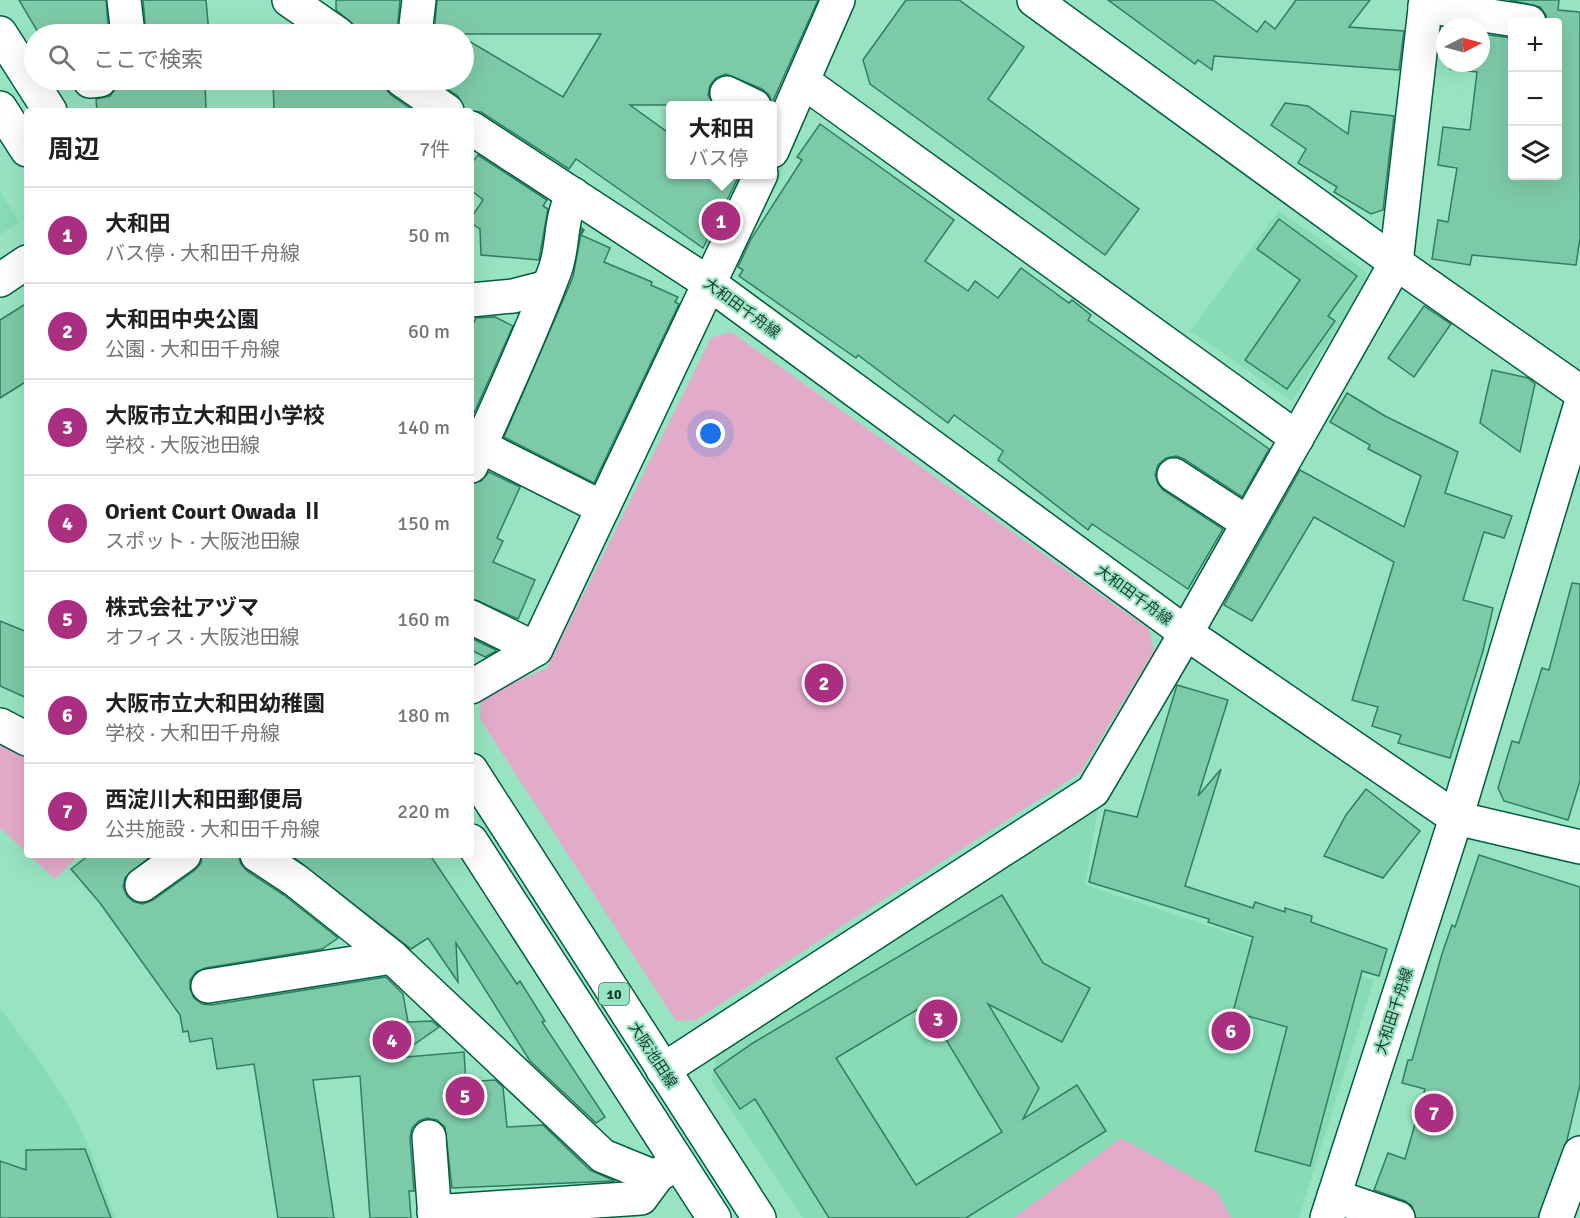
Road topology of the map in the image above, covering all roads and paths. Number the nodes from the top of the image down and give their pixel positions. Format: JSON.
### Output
{"nodes":[{"id":1,"x":124,"y":0,"type":"edge"},
{"id":2,"x":289,"y":0,"type":"edge"},
{"id":3,"x":419,"y":0,"type":"edge"},
{"id":4,"x":838,"y":0,"type":"edge"},
{"id":5,"x":1034,"y":0,"type":"edge"},
{"id":6,"x":1421,"y":5,"type":"edge"},
{"id":7,"x":1508,"y":19,"type":"edge"},
{"id":8,"x":127,"y":24,"type":"edge"},
{"id":9,"x":324,"y":24,"type":"edge"},
{"id":10,"x":416,"y":24,"type":"edge"},
{"id":11,"x":0,"y":33,"type":"edge"},
{"id":12,"x":24,"y":70,"type":"edge"},
{"id":13,"x":804,"y":82,"type":"junction"},
{"id":14,"x":37,"y":90,"type":"edge"},
{"id":15,"x":419,"y":90,"type":"edge"},
{"id":16,"x":0,"y":108,"type":"edge"},
{"id":17,"x":48,"y":108,"type":"edge"},
{"id":18,"x":443,"y":108,"type":"edge"},
{"id":19,"x":779,"y":117,"type":"edge"},
{"id":20,"x":474,"y":137,"type":"edge"},
{"id":21,"x":24,"y":145,"type":"edge"},
{"id":22,"x":759,"y":179,"type":"edge"},
{"id":23,"x":573,"y":194,"type":"junction"},
{"id":24,"x":1396,"y":263,"type":"junction"},
{"id":25,"x":24,"y":264,"type":"edge"},
{"id":26,"x":0,"y":280,"type":"edge"},
{"id":27,"x":710,"y":284,"type":"junction"},
{"id":28,"x":548,"y":287,"type":"junction"},
{"id":29,"x":474,"y":300,"type":"edge"},
{"id":30,"x":1580,"y":392,"type":"edge"},
{"id":31,"x":1580,"y":407,"type":"edge"},
{"id":32,"x":1297,"y":438,"type":"junction"},
{"id":33,"x":476,"y":456,"type":"edge"},
{"id":34,"x":1173,"y":475,"type":"dead end"},
{"id":35,"x":603,"y":508,"type":"junction"},
{"id":36,"x":1248,"y":523,"type":"junction"},
{"id":37,"x":474,"y":618,"type":"edge"},
{"id":38,"x":1186,"y":633,"type":"junction"},
{"id":39,"x":536,"y":649,"type":"junction"},
{"id":40,"x":474,"y":685,"type":"edge"},
{"id":41,"x":0,"y":725,"type":"edge"},
{"id":42,"x":24,"y":737,"type":"edge"},
{"id":43,"x":474,"y":775,"type":"edge"},
{"id":44,"x":1456,"y":818,"type":"junction"},
{"id":45,"x":474,"y":846,"type":"edge"},
{"id":46,"x":1580,"y":847,"type":"edge"},
{"id":47,"x":180,"y":858,"type":"edge"},
{"id":48,"x":261,"y":858,"type":"edge"},
{"id":49,"x":142,"y":885,"type":"dead end"},
{"id":50,"x":392,"y":957,"type":"junction"},
{"id":51,"x":208,"y":986,"type":"dead end"},
{"id":52,"x":663,"y":1070,"type":"junction"},
{"id":53,"x":429,"y":1137,"type":"dead end"},
{"id":54,"x":1580,"y":1153,"type":"edge"},
{"id":55,"x":668,"y":1169,"type":"junction"},
{"id":56,"x":1330,"y":1207,"type":"edge"},
{"id":57,"x":434,"y":1215,"type":"edge"},
{"id":58,"x":1560,"y":1215,"type":"edge"},
{"id":59,"x":714,"y":1218,"type":"edge"},
{"id":60,"x":759,"y":1218,"type":"edge"},
{"id":61,"x":1398,"y":1218,"type":"edge"}],
"edges":[{"from":1,"to":8,"type":"street"},
{"from":2,"to":9,"type":"street"},
{"from":3,"to":10,"type":"street"},
{"from":4,"to":13,"type":"street"},
{"from":5,"to":24,"type":"street"},
{"from":6,"to":7,"type":"street"},
{"from":6,"to":24,"type":"street"},
{"from":11,"to":12,"type":"street"},
{"from":13,"to":19,"type":"street"},
{"from":13,"to":32,"type":"street"},
{"from":14,"to":17,"type":"street"},
{"from":15,"to":18,"type":"street"},
{"from":16,"to":21,"type":"street"},
{"from":20,"to":23,"type":"street","name":"大和田千舟線"},
{"from":22,"to":27,"type":"street"},
{"from":23,"to":27,"type":"street","name":"大和田千舟線"},
{"from":23,"to":28,"type":"street"},
{"from":24,"to":30,"type":"street"},
{"from":24,"to":32,"type":"street"},
{"from":25,"to":26,"type":"street"},
{"from":27,"to":35,"type":"street"},
{"from":27,"to":38,"type":"street","name":"大和田千舟線"},
{"from":28,"to":29,"type":"street"},
{"from":28,"to":33,"type":"street"},
{"from":31,"to":44,"type":"street"},
{"from":32,"to":36,"type":"street"},
{"from":33,"to":35,"type":"street"},
{"from":34,"to":36,"type":"street"},
{"from":35,"to":39,"type":"street"},
{"from":36,"to":38,"type":"street"},
{"from":37,"to":39,"type":"street"},
{"from":38,"to":44,"type":"street","name":"大和田千舟線"},
{"from":38,"to":52,"type":"street"},
{"from":39,"to":40,"type":"street"},
{"from":41,"to":42,"type":"street"},
{"from":43,"to":52,"type":"street","name":"大阪池田線","number":"10"},
{"from":44,"to":46,"type":"street"},
{"from":44,"to":56,"type":"street","name":"大和田千舟線"},
{"from":45,"to":55,"type":"street","number":"10"},
{"from":47,"to":49,"type":"street"},
{"from":48,"to":50,"type":"street"},
{"from":50,"to":51,"type":"street"},
{"from":50,"to":55,"type":"street"},
{"from":52,"to":60,"type":"street","name":"大阪池田線","number":"10"},
{"from":53,"to":57,"type":"street"},
{"from":54,"to":58,"type":"street"},
{"from":55,"to":57,"type":"street"},
{"from":55,"to":59,"type":"street","number":"10"},
{"from":56,"to":61,"type":"street"}]}
